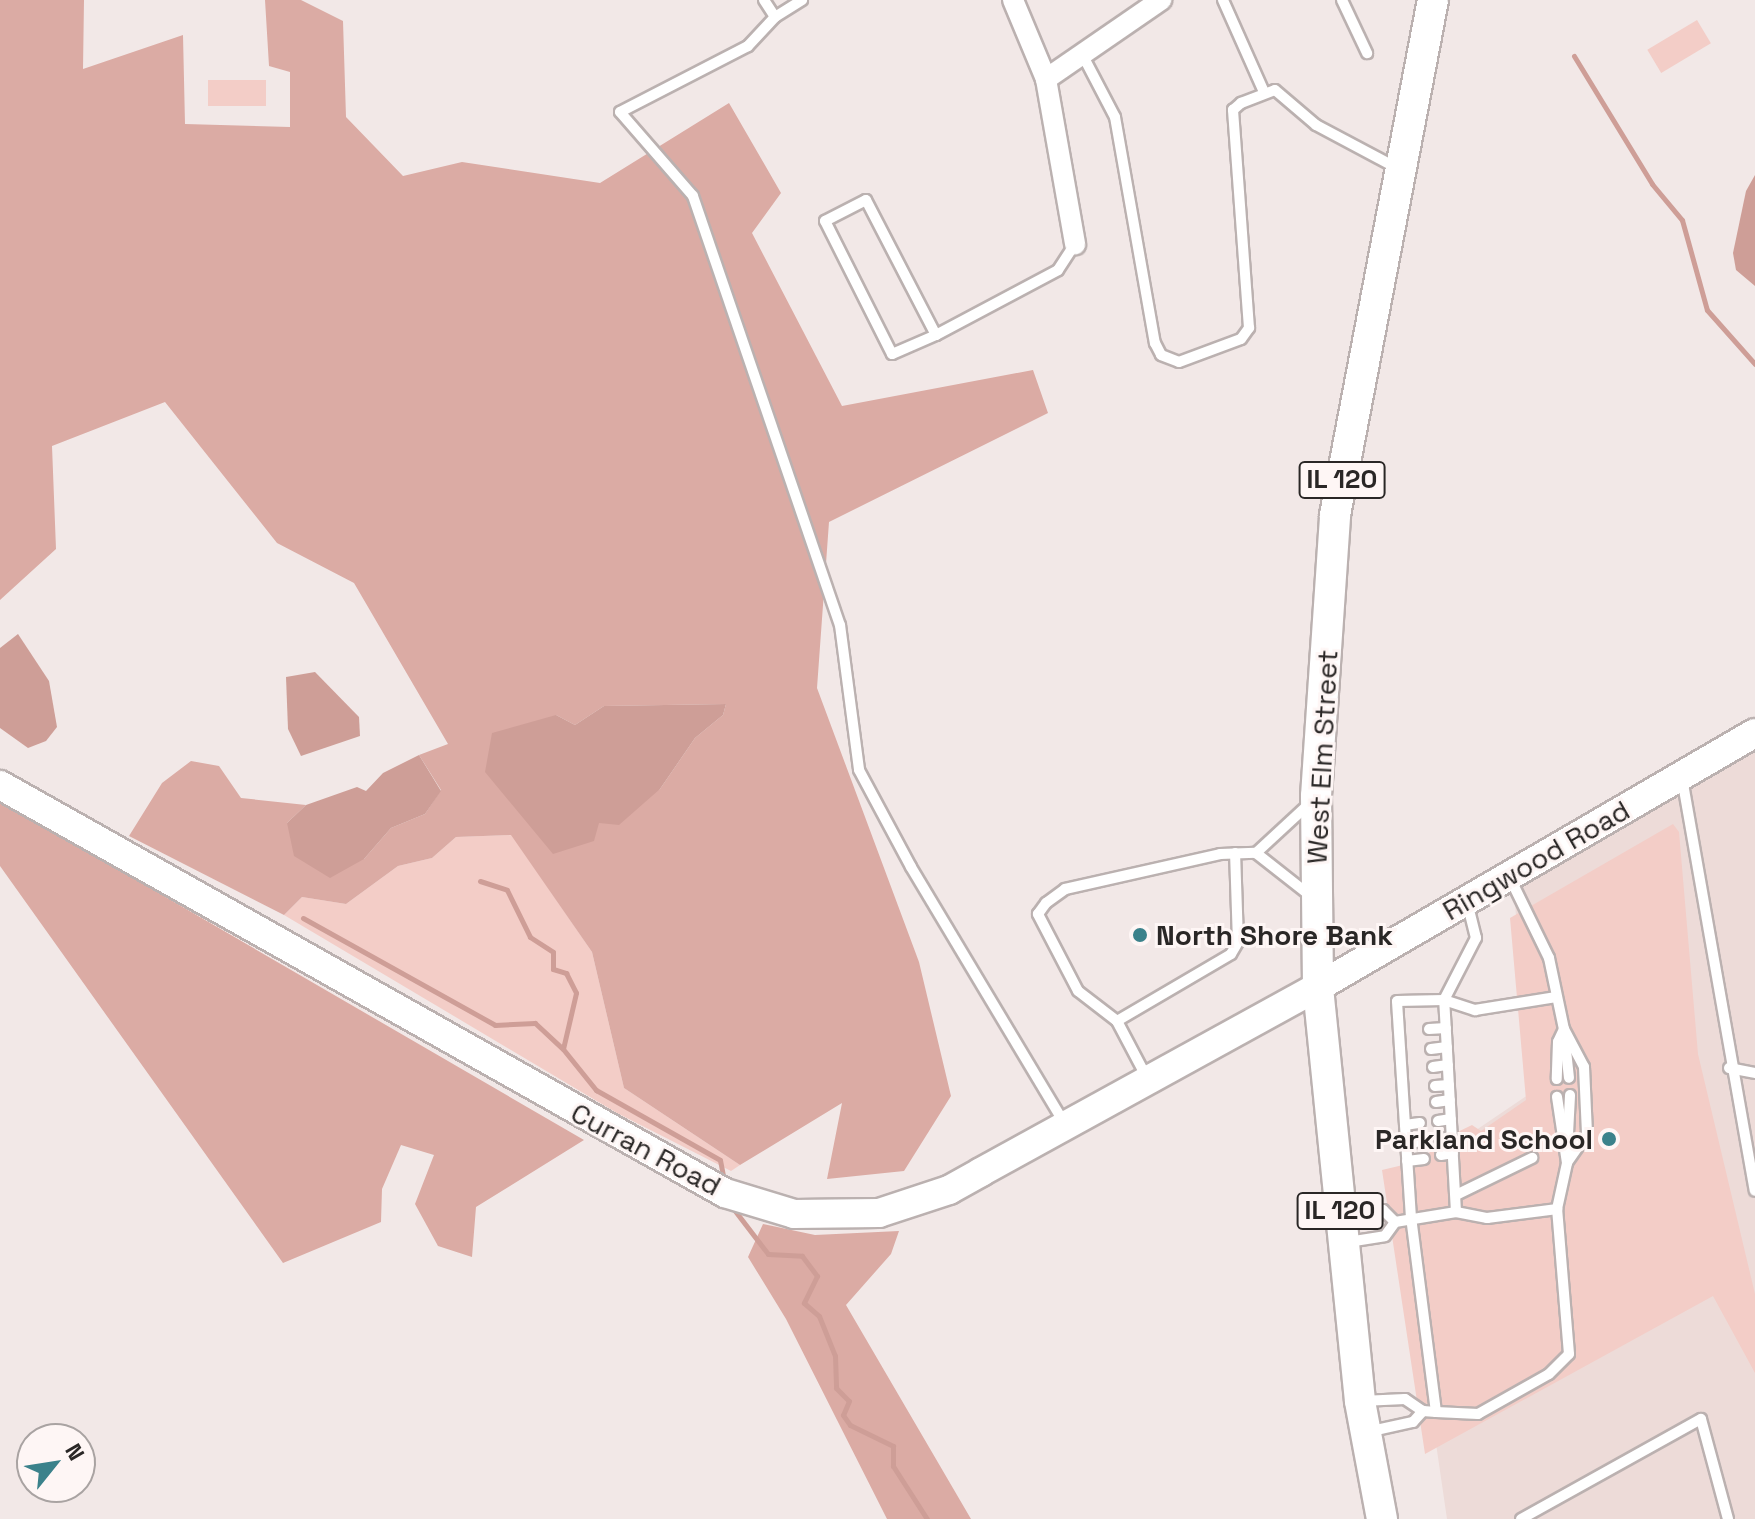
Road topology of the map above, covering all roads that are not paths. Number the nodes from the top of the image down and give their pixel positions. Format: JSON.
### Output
{"nodes":[{"id":1,"x":764,"y":0,"type":"edge"},
{"id":2,"x":802,"y":0,"type":"edge"},
{"id":3,"x":1013,"y":0,"type":"edge"},
{"id":4,"x":1161,"y":0,"type":"edge"},
{"id":5,"x":1223,"y":0,"type":"edge"},
{"id":6,"x":1342,"y":0,"type":"edge"},
{"id":7,"x":1433,"y":0,"type":"edge"},
{"id":8,"x":775,"y":17,"type":"junction"},
{"id":9,"x":1367,"y":53,"type":"dead end"},
{"id":10,"x":1082,"y":54,"type":"junction"},
{"id":11,"x":1046,"y":79,"type":"junction"},
{"id":12,"x":1263,"y":90,"type":"junction"},
{"id":13,"x":1399,"y":169,"type":"junction"},
{"id":14,"x":1075,"y":244,"type":"joint"},
{"id":15,"x":936,"y":335,"type":"junction"},
{"id":16,"x":1755,"y":733,"type":"edge"},
{"id":17,"x":1681,"y":776,"type":"junction"},
{"id":18,"x":0,"y":785,"type":"edge"},
{"id":19,"x":1316,"y":796,"type":"junction"},
{"id":20,"x":1235,"y":853,"type":"junction"},
{"id":21,"x":1256,"y":853,"type":"junction"},
{"id":22,"x":1509,"y":876,"type":"junction"},
{"id":23,"x":1466,"y":901,"type":"junction"},
{"id":24,"x":1317,"y":902,"type":"junction"},
{"id":25,"x":1318,"y":987,"type":"junction"},
{"id":26,"x":1556,"y":997,"type":"junction"},
{"id":27,"x":1444,"y":1000,"type":"junction"},
{"id":28,"x":1117,"y":1021,"type":"junction"},
{"id":29,"x":1446,"y":1028,"type":"junction"},
{"id":30,"x":1429,"y":1029,"type":"dead end"},
{"id":31,"x":1564,"y":1029,"type":"junction"},
{"id":32,"x":1399,"y":1031,"type":"junction"},
{"id":33,"x":1411,"y":1031,"type":"dead end"},
{"id":34,"x":1447,"y":1047,"type":"junction"},
{"id":35,"x":1431,"y":1049,"type":"dead end"},
{"id":36,"x":1413,"y":1051,"type":"dead end"},
{"id":37,"x":1400,"y":1052,"type":"junction"},
{"id":38,"x":1448,"y":1065,"type":"junction"},
{"id":39,"x":1433,"y":1067,"type":"dead end"},
{"id":40,"x":1729,"y":1068,"type":"junction"},
{"id":41,"x":1415,"y":1069,"type":"dead end"},
{"id":42,"x":1401,"y":1071,"type":"junction"},
{"id":43,"x":1755,"y":1073,"type":"edge"},
{"id":44,"x":1569,"y":1078,"type":"dead end"},
{"id":45,"x":1148,"y":1079,"type":"junction"},
{"id":46,"x":1557,"y":1079,"type":"dead end"},
{"id":47,"x":1449,"y":1085,"type":"junction"},
{"id":48,"x":1435,"y":1086,"type":"dead end"},
{"id":49,"x":1417,"y":1089,"type":"dead end"},
{"id":50,"x":1402,"y":1090,"type":"junction"},
{"id":51,"x":1570,"y":1095,"type":"dead end"},
{"id":52,"x":1557,"y":1097,"type":"dead end"},
{"id":53,"x":1450,"y":1100,"type":"junction"},
{"id":54,"x":1436,"y":1102,"type":"dead end"},
{"id":55,"x":1418,"y":1105,"type":"dead end"},
{"id":56,"x":1404,"y":1106,"type":"junction"},
{"id":57,"x":1451,"y":1119,"type":"junction"},
{"id":58,"x":1438,"y":1121,"type":"dead end"},
{"id":59,"x":1420,"y":1123,"type":"dead end"},
{"id":60,"x":1065,"y":1125,"type":"junction"},
{"id":61,"x":1405,"y":1125,"type":"junction"},
{"id":62,"x":1452,"y":1137,"type":"junction"},
{"id":63,"x":1440,"y":1139,"type":"dead end"},
{"id":64,"x":1422,"y":1141,"type":"dead end"},
{"id":65,"x":1406,"y":1144,"type":"junction"},
{"id":66,"x":1453,"y":1153,"type":"junction"},
{"id":67,"x":1441,"y":1155,"type":"dead end"},
{"id":68,"x":1532,"y":1158,"type":"dead end"},
{"id":69,"x":1424,"y":1159,"type":"dead end"},
{"id":70,"x":1407,"y":1161,"type":"junction"},
{"id":71,"x":1567,"y":1163,"type":"junction"},
{"id":72,"x":1755,"y":1191,"type":"edge"},
{"id":73,"x":1456,"y":1195,"type":"junction"},
{"id":74,"x":1557,"y":1209,"type":"junction"},
{"id":75,"x":1340,"y":1210,"type":"junction"},
{"id":76,"x":1456,"y":1212,"type":"junction"},
{"id":77,"x":1411,"y":1218,"type":"junction"},
{"id":78,"x":1395,"y":1222,"type":"junction"},
{"id":79,"x":1343,"y":1243,"type":"junction"},
{"id":80,"x":1360,"y":1401,"type":"junction"},
{"id":81,"x":1423,"y":1411,"type":"junction"},
{"id":82,"x":1436,"y":1412,"type":"junction"},
{"id":83,"x":1364,"y":1433,"type":"junction"},
{"id":84,"x":1382,"y":1519,"type":"edge"},
{"id":85,"x":1521,"y":1519,"type":"edge"},
{"id":86,"x":1728,"y":1519,"type":"edge"}],
"edges":[{"from":1,"to":8,"type":"lane"},
{"from":2,"to":8,"type":"lane"},
{"from":3,"to":11,"type":"street"},
{"from":4,"to":10,"type":"street"},
{"from":5,"to":12,"type":"lane"},
{"from":6,"to":9,"type":"lane"},
{"from":7,"to":13,"type":"main road","name":"West Elm Street","number":"IL 120"},
{"from":8,"to":60,"type":"lane"},
{"from":10,"to":11,"type":"street"},
{"from":10,"to":12,"type":"lane"},
{"from":11,"to":14,"type":"street"},
{"from":12,"to":13,"type":"lane"},
{"from":13,"to":19,"type":"main road","name":"West Elm Street","number":"IL 120"},
{"from":14,"to":15,"type":"lane"},
{"from":15,"to":15,"type":"lane"},
{"from":16,"to":17,"type":"street","name":"Ringwood Road"},
{"from":17,"to":22,"type":"street","name":"Ringwood Road"},
{"from":17,"to":40,"type":"lane"},
{"from":18,"to":60,"type":"street","name":"Curran Road"},
{"from":19,"to":21,"type":"lane"},
{"from":19,"to":24,"type":"main road","name":"West Elm Street","number":"IL 120"},
{"from":20,"to":21,"type":"lane"},
{"from":20,"to":28,"type":"lane"},
{"from":20,"to":28,"type":"lane"},
{"from":21,"to":24,"type":"lane"},
{"from":22,"to":23,"type":"street","name":"Ringwood Road"},
{"from":22,"to":26,"type":"lane"},
{"from":23,"to":25,"type":"street","name":"Ringwood Road"},
{"from":23,"to":27,"type":"lane"},
{"from":24,"to":25,"type":"main road","name":"West Elm Street","number":"IL 120"},
{"from":25,"to":45,"type":"street","name":"Curran Road"},
{"from":25,"to":75,"type":"main road","name":"West Elm Street","number":"IL 120"},
{"from":26,"to":27,"type":"lane"},
{"from":26,"to":31,"type":"lane"},
{"from":27,"to":29,"type":"lane"},
{"from":27,"to":32,"type":"lane"},
{"from":28,"to":45,"type":"lane"},
{"from":29,"to":30,"type":"lane"},
{"from":29,"to":34,"type":"lane"},
{"from":31,"to":44,"type":"lane"},
{"from":31,"to":46,"type":"lane"},
{"from":31,"to":71,"type":"lane"},
{"from":32,"to":33,"type":"lane"},
{"from":32,"to":37,"type":"lane"},
{"from":34,"to":35,"type":"lane"},
{"from":34,"to":38,"type":"lane"},
{"from":36,"to":37,"type":"lane"},
{"from":37,"to":42,"type":"lane"},
{"from":38,"to":39,"type":"lane"},
{"from":38,"to":47,"type":"lane"},
{"from":40,"to":43,"type":"lane"},
{"from":40,"to":72,"type":"lane"},
{"from":41,"to":42,"type":"lane"},
{"from":42,"to":50,"type":"lane"},
{"from":45,"to":60,"type":"street","name":"Curran Road"},
{"from":47,"to":48,"type":"lane"},
{"from":47,"to":53,"type":"lane"},
{"from":49,"to":50,"type":"lane"},
{"from":50,"to":56,"type":"lane"},
{"from":51,"to":71,"type":"lane"},
{"from":52,"to":71,"type":"lane"},
{"from":53,"to":54,"type":"lane"},
{"from":53,"to":57,"type":"lane"},
{"from":55,"to":56,"type":"lane"},
{"from":56,"to":61,"type":"lane"},
{"from":57,"to":58,"type":"lane"},
{"from":57,"to":62,"type":"lane"},
{"from":59,"to":61,"type":"lane"},
{"from":61,"to":65,"type":"lane"},
{"from":62,"to":63,"type":"lane"},
{"from":62,"to":66,"type":"lane"},
{"from":64,"to":65,"type":"lane"},
{"from":65,"to":70,"type":"lane"},
{"from":66,"to":67,"type":"lane"},
{"from":66,"to":73,"type":"lane"},
{"from":68,"to":73,"type":"lane"},
{"from":69,"to":70,"type":"lane"},
{"from":70,"to":77,"type":"lane"},
{"from":71,"to":74,"type":"lane"},
{"from":73,"to":76,"type":"lane"},
{"from":74,"to":76,"type":"lane"},
{"from":74,"to":82,"type":"lane"},
{"from":75,"to":78,"type":"lane"},
{"from":75,"to":79,"type":"main road","name":"West Elm Street","number":"IL 120"},
{"from":76,"to":77,"type":"lane"},
{"from":77,"to":78,"type":"lane"},
{"from":77,"to":82,"type":"lane"},
{"from":78,"to":79,"type":"lane"},
{"from":79,"to":80,"type":"main road","name":"West Elm Street","number":"IL 120"},
{"from":80,"to":81,"type":"lane"},
{"from":80,"to":83,"type":"main road","name":"West Elm Street","number":"IL 120"},
{"from":81,"to":82,"type":"lane"},
{"from":81,"to":83,"type":"lane"},
{"from":83,"to":84,"type":"main road","name":"West Elm Street","number":"IL 120"},
{"from":85,"to":86,"type":"lane"}]}
